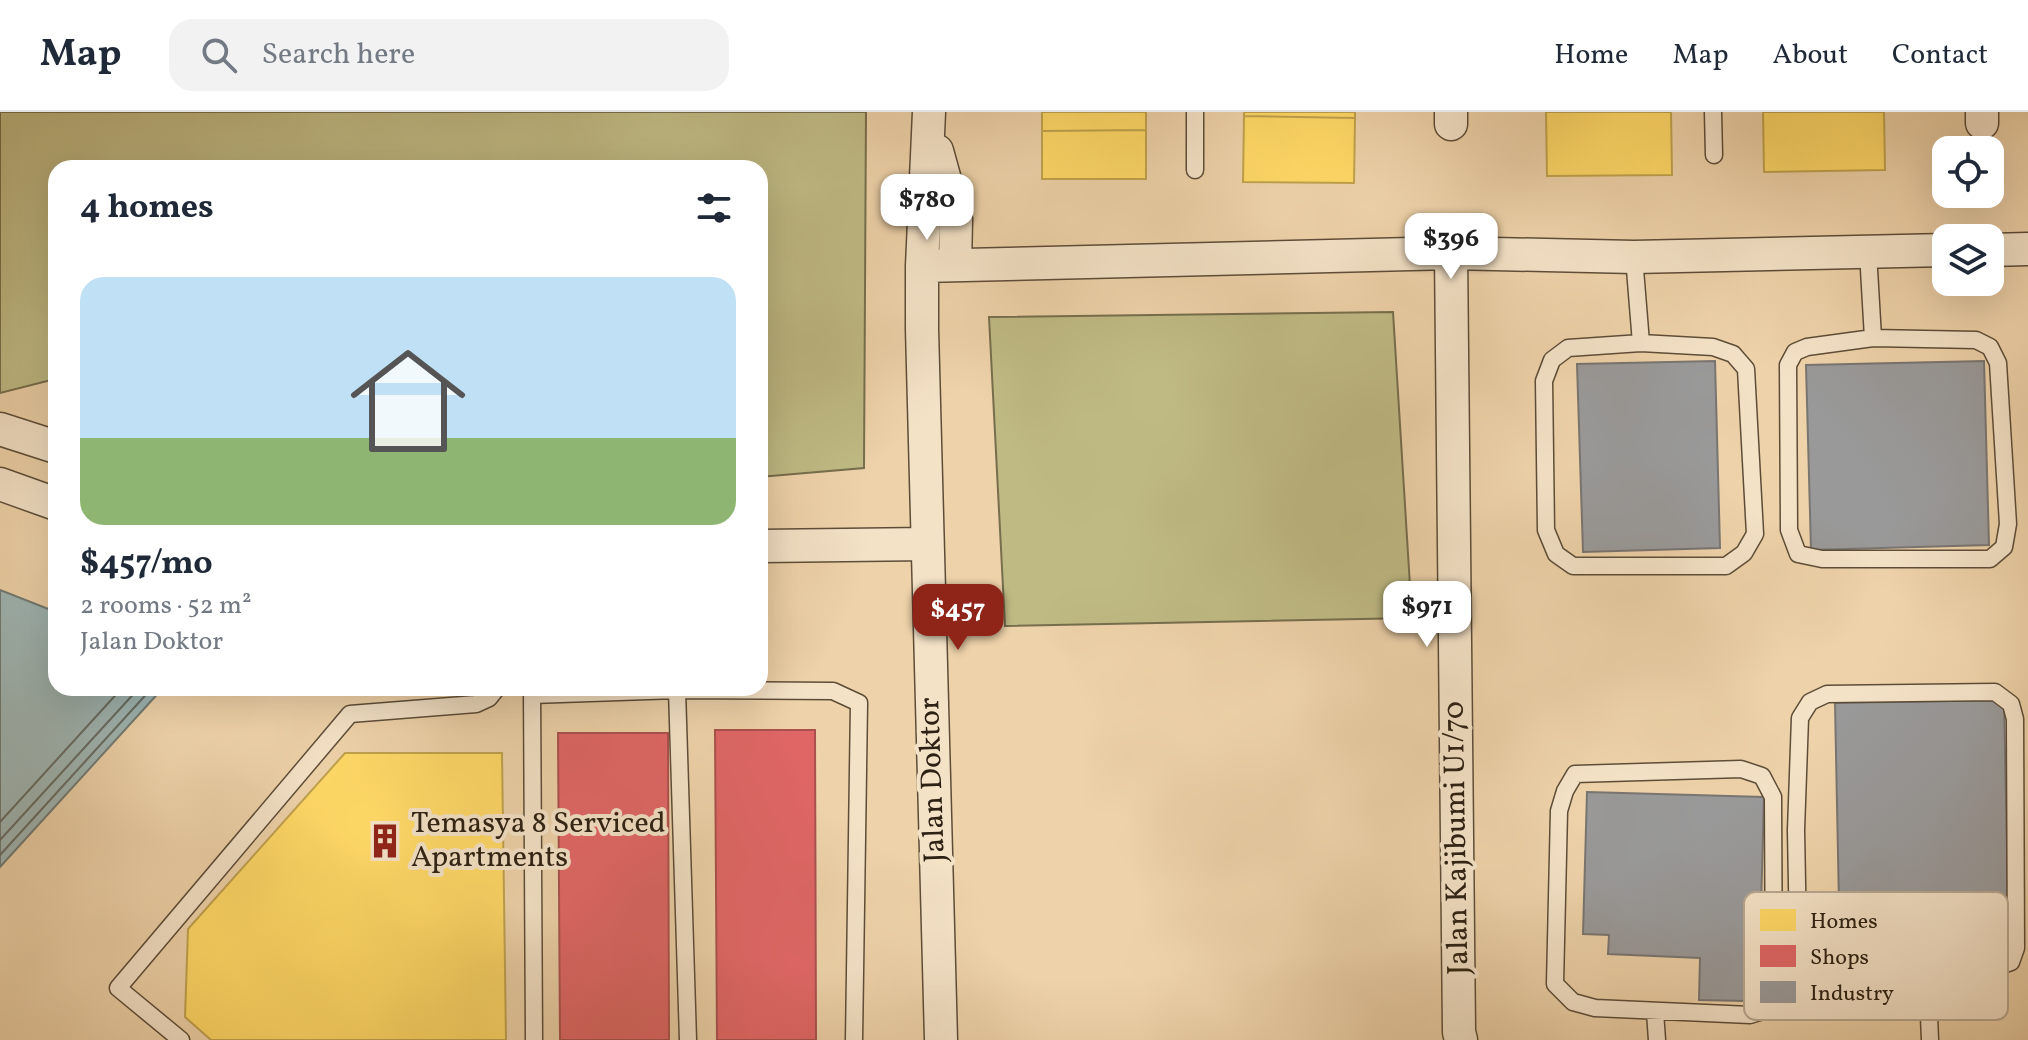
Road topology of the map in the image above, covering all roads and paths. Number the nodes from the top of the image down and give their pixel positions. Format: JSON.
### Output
{"nodes":[{"id":1,"x":1195,"y":112,"type":"edge"},
{"id":2,"x":1713,"y":112,"type":"edge"},
{"id":3,"x":929,"y":116,"type":"edge"},
{"id":4,"x":1714,"y":155,"type":"dead end"},
{"id":5,"x":1195,"y":170,"type":"dead end"},
{"id":6,"x":2028,"y":249,"type":"edge"},
{"id":7,"x":1932,"y":250,"type":"edge"},
{"id":8,"x":2004,"y":250,"type":"edge"},
{"id":9,"x":1868,"y":252,"type":"junction"},
{"id":10,"x":1451,"y":253,"type":"junction"},
{"id":11,"x":1634,"y":257,"type":"junction"},
{"id":12,"x":955,"y":265,"type":"junction"},
{"id":13,"x":922,"y":266,"type":"junction"},
{"id":14,"x":1873,"y":338,"type":"junction"},
{"id":15,"x":1641,"y":343,"type":"junction"},
{"id":16,"x":0,"y":429,"type":"edge"},
{"id":17,"x":48,"y":444,"type":"edge"},
{"id":18,"x":0,"y":484,"type":"edge"},
{"id":19,"x":48,"y":501,"type":"edge"},
{"id":20,"x":927,"y":544,"type":"junction"},
{"id":21,"x":768,"y":546,"type":"edge"},
{"id":22,"x":768,"y":691,"type":"edge"},
{"id":23,"x":491,"y":696,"type":"edge"},
{"id":24,"x":532,"y":696,"type":"edge"},
{"id":25,"x":677,"y":696,"type":"edge"},
{"id":26,"x":1773,"y":892,"type":"edge"},
{"id":27,"x":1797,"y":892,"type":"edge"},
{"id":28,"x":2008,"y":963,"type":"edge"},
{"id":29,"x":1655,"y":1012,"type":"junction"},
{"id":30,"x":1744,"y":1015,"type":"edge"},
{"id":31,"x":1929,"y":1020,"type":"edge"},
{"id":32,"x":181,"y":1040,"type":"edge"},
{"id":33,"x":534,"y":1040,"type":"edge"},
{"id":34,"x":688,"y":1040,"type":"edge"},
{"id":35,"x":854,"y":1040,"type":"edge"},
{"id":36,"x":941,"y":1040,"type":"edge"},
{"id":37,"x":1461,"y":1040,"type":"edge"},
{"id":38,"x":1657,"y":1040,"type":"edge"},
{"id":39,"x":1930,"y":1040,"type":"edge"}],
"edges":[{"from":1,"to":5,"type":"lane"},
{"from":2,"to":4,"type":"lane"},
{"from":3,"to":12,"type":"street"},
{"from":3,"to":13,"type":"street","name":"Jalan Doktor"},
{"from":6,"to":8,"type":"street"},
{"from":7,"to":9,"type":"street"},
{"from":9,"to":11,"type":"street"},
{"from":9,"to":14,"type":"lane"},
{"from":10,"to":11,"type":"street"},
{"from":10,"to":12,"type":"street"},
{"from":10,"to":37,"type":"street","name":"Jalan Kajibumi U1/70"},
{"from":11,"to":15,"type":"lane"},
{"from":12,"to":13,"type":"street"},
{"from":13,"to":20,"type":"street","name":"Jalan Doktor"},
{"from":14,"to":14,"type":"lane"},
{"from":15,"to":15,"type":"lane"},
{"from":16,"to":17,"type":"street"},
{"from":18,"to":19,"type":"street"},
{"from":20,"to":21,"type":"street"},
{"from":20,"to":36,"type":"street","name":"Jalan Doktor"},
{"from":22,"to":35,"type":"lane"},
{"from":23,"to":32,"type":"lane"},
{"from":24,"to":33,"type":"lane"},
{"from":25,"to":34,"type":"lane"},
{"from":26,"to":29,"type":"lane"},
{"from":27,"to":28,"type":"lane"},
{"from":29,"to":30,"type":"lane"},
{"from":29,"to":38,"type":"lane"},
{"from":31,"to":39,"type":"lane"}]}
